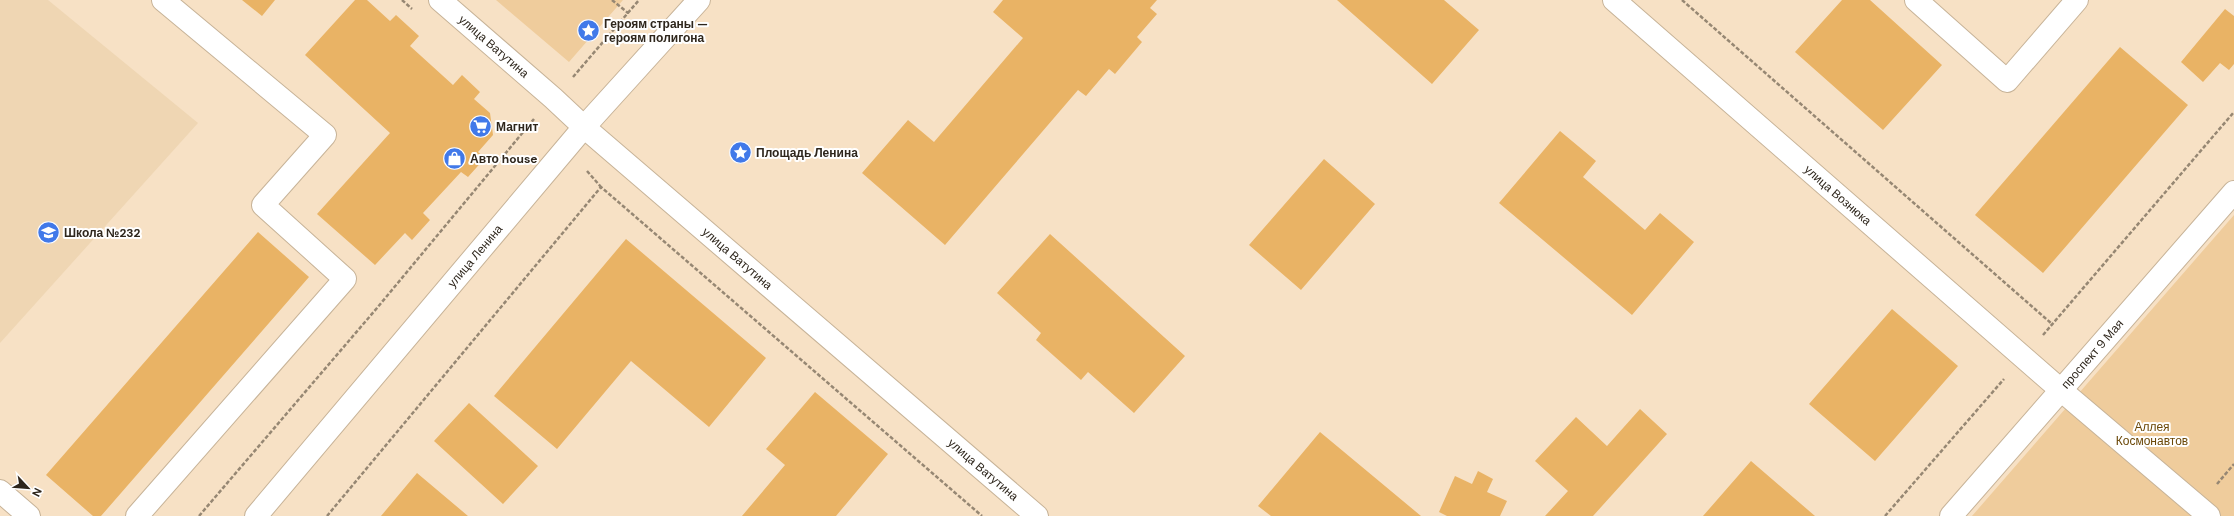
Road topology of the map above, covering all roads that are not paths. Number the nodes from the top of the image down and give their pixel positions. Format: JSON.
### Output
{"nodes":[{"id":1,"x":163,"y":0,"type":"edge"},
{"id":2,"x":440,"y":0,"type":"edge"},
{"id":3,"x":700,"y":0,"type":"edge"},
{"id":4,"x":1614,"y":0,"type":"edge"},
{"id":5,"x":1916,"y":0,"type":"edge"},
{"id":6,"x":2078,"y":0,"type":"edge"},
{"id":7,"x":584,"y":127,"type":"junction"},
{"id":8,"x":2234,"y":192,"type":"edge"},
{"id":9,"x":2062,"y":390,"type":"junction"},
{"id":10,"x":0,"y":491,"type":"edge"},
{"id":11,"x":29,"y":516,"type":"edge"},
{"id":12,"x":137,"y":516,"type":"edge"},
{"id":13,"x":256,"y":516,"type":"edge"},
{"id":14,"x":1037,"y":516,"type":"edge"},
{"id":15,"x":1951,"y":516,"type":"edge"},
{"id":16,"x":2209,"y":516,"type":"edge"}],
"edges":[{"from":1,"to":12,"type":"street"},
{"from":2,"to":7,"type":"street","name":"улица Ватутина"},
{"from":3,"to":7,"type":"street","name":"улица Ленина"},
{"from":4,"to":9,"type":"street","name":"улица Вознюка"},
{"from":5,"to":6,"type":"street"},
{"from":7,"to":13,"type":"street","name":"улица Ленина"},
{"from":7,"to":14,"type":"street","name":"улица Ватутина"},
{"from":8,"to":9,"type":"street","name":"проспект 9 Мая"},
{"from":9,"to":15,"type":"street","name":"проспект 9 Мая"},
{"from":9,"to":16,"type":"street","name":"улица Вознюка"},
{"from":10,"to":11,"type":"street"}]}
